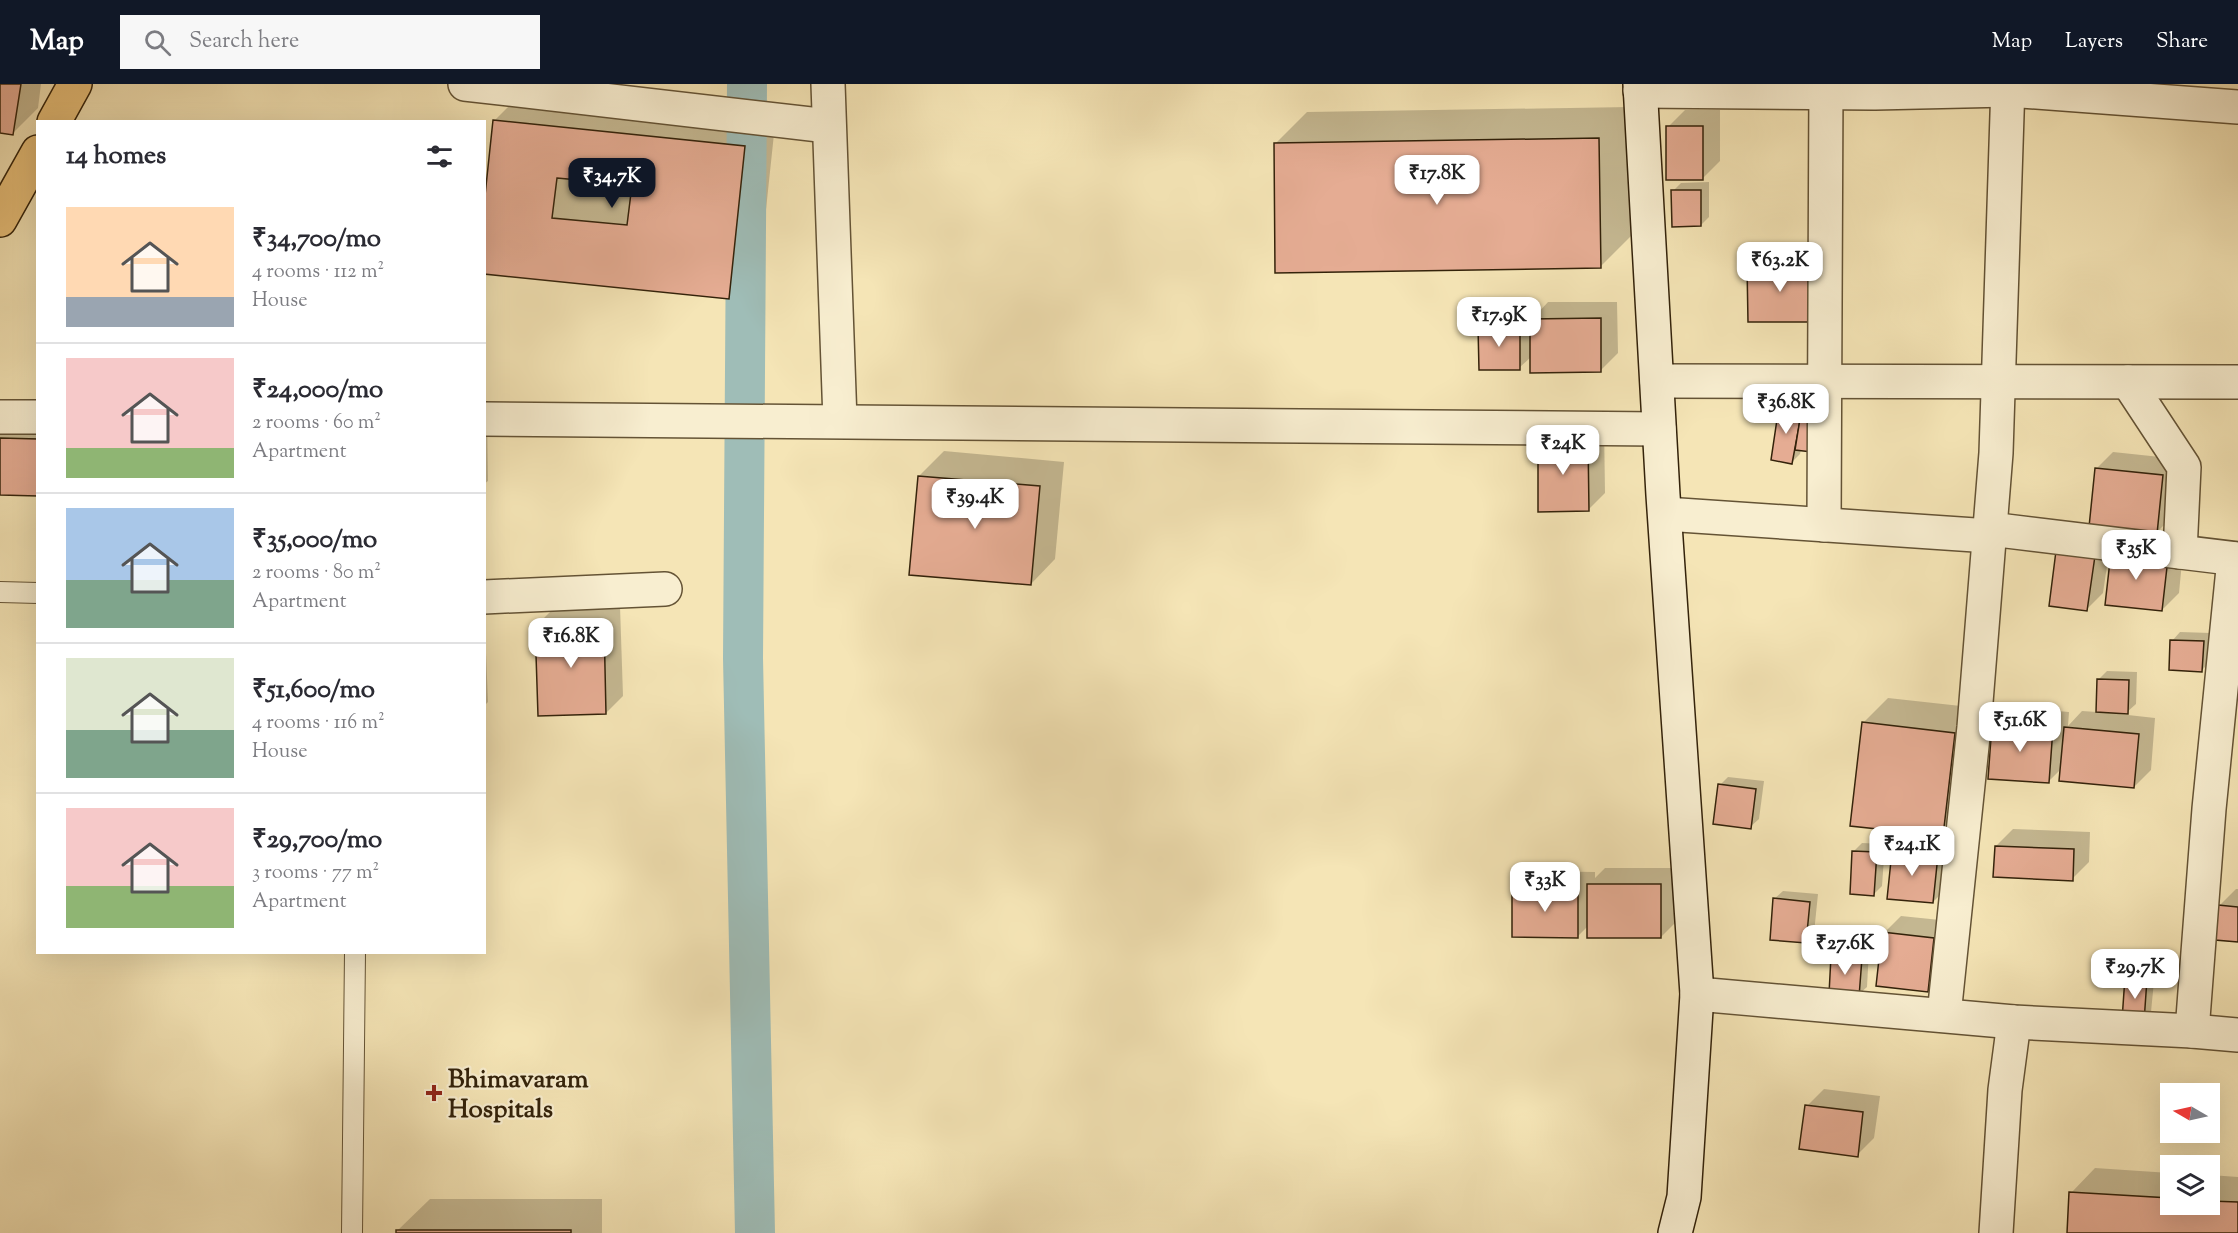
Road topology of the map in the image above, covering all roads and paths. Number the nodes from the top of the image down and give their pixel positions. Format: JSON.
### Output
{"nodes":[{"id":1,"x":75,"y":84,"type":"edge"},
{"id":2,"x":465,"y":84,"type":"edge"},
{"id":3,"x":828,"y":84,"type":"edge"},
{"id":4,"x":1640,"y":87,"type":"edge"},
{"id":5,"x":2008,"y":87,"type":"edge"},
{"id":6,"x":1826,"y":88,"type":"edge"},
{"id":7,"x":2238,"y":107,"type":"edge"},
{"id":8,"x":55,"y":120,"type":"edge"},
{"id":9,"x":827,"y":126,"type":"junction"},
{"id":10,"x":36,"y":156,"type":"edge"},
{"id":11,"x":0,"y":220,"type":"edge"},
{"id":12,"x":1657,"y":381,"type":"junction"},
{"id":13,"x":1825,"y":382,"type":"junction"},
{"id":14,"x":1998,"y":382,"type":"junction"},
{"id":15,"x":2128,"y":382,"type":"junction"},
{"id":16,"x":2238,"y":382,"type":"edge"},
{"id":17,"x":0,"y":417,"type":"edge"},
{"id":18,"x":36,"y":417,"type":"edge"},
{"id":19,"x":486,"y":419,"type":"edge"},
{"id":20,"x":840,"y":421,"type":"junction"},
{"id":21,"x":1659,"y":429,"type":"junction"},
{"id":22,"x":1665,"y":514,"type":"junction"},
{"id":23,"x":1824,"y":525,"type":"junction"},
{"id":24,"x":1990,"y":533,"type":"junction"},
{"id":25,"x":2180,"y":552,"type":"junction"},
{"id":26,"x":2236,"y":559,"type":"edge"},
{"id":27,"x":665,"y":589,"type":"dead end"},
{"id":28,"x":0,"y":592,"type":"edge"},
{"id":29,"x":36,"y":593,"type":"edge"},
{"id":30,"x":486,"y":597,"type":"edge"},
{"id":31,"x":355,"y":954,"type":"edge"},
{"id":32,"x":1697,"y":994,"type":"junction"},
{"id":33,"x":1944,"y":1015,"type":"junction"},
{"id":34,"x":2014,"y":1022,"type":"junction"},
{"id":35,"x":2192,"y":1030,"type":"junction"},
{"id":36,"x":2238,"y":1035,"type":"edge"},
{"id":37,"x":352,"y":1233,"type":"edge"},
{"id":38,"x":1675,"y":1233,"type":"edge"},
{"id":39,"x":1996,"y":1233,"type":"edge"}],
"edges":[{"from":1,"to":8,"type":"main road"},
{"from":2,"to":9,"type":"street"},
{"from":3,"to":9,"type":"street"},
{"from":4,"to":6,"type":"street"},
{"from":4,"to":12,"type":"street"},
{"from":5,"to":6,"type":"street"},
{"from":5,"to":7,"type":"street"},
{"from":5,"to":14,"type":"street"},
{"from":6,"to":13,"type":"street"},
{"from":9,"to":20,"type":"street"},
{"from":10,"to":11,"type":"main road"},
{"from":12,"to":13,"type":"street"},
{"from":12,"to":21,"type":"street"},
{"from":13,"to":14,"type":"street"},
{"from":13,"to":23,"type":"street"},
{"from":14,"to":15,"type":"street"},
{"from":14,"to":24,"type":"street"},
{"from":15,"to":16,"type":"street"},
{"from":15,"to":25,"type":"street"},
{"from":17,"to":18,"type":"street"},
{"from":19,"to":20,"type":"street"},
{"from":20,"to":21,"type":"street"},
{"from":21,"to":22,"type":"street"},
{"from":22,"to":23,"type":"street"},
{"from":22,"to":32,"type":"street"},
{"from":23,"to":24,"type":"street"},
{"from":24,"to":25,"type":"street"},
{"from":24,"to":33,"type":"street"},
{"from":25,"to":26,"type":"street"},
{"from":26,"to":35,"type":"street"},
{"from":27,"to":30,"type":"street"},
{"from":28,"to":29,"type":"lane"},
{"from":31,"to":37,"type":"lane"},
{"from":32,"to":33,"type":"street"},
{"from":32,"to":38,"type":"street"},
{"from":33,"to":34,"type":"street"},
{"from":34,"to":35,"type":"street"},
{"from":34,"to":39,"type":"street"},
{"from":35,"to":36,"type":"street"}]}
